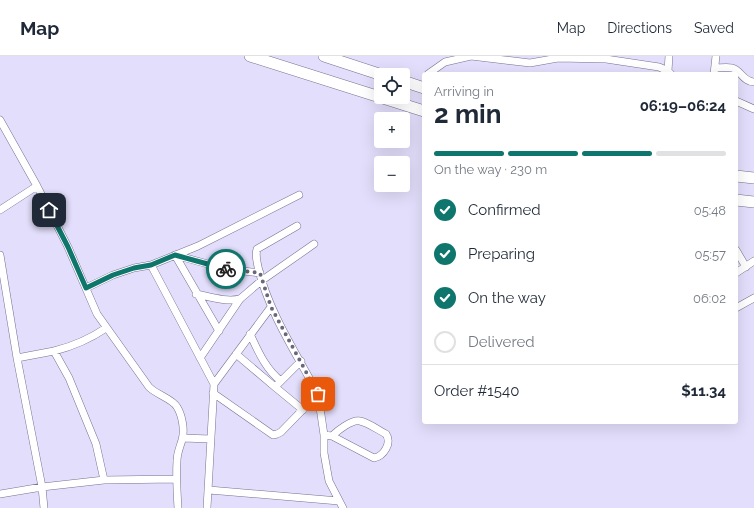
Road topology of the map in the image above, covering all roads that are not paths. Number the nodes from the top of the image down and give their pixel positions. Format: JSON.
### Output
{"nodes":[{"id":1,"x":250,"y":56,"type":"edge"},
{"id":2,"x":324,"y":56,"type":"edge"},
{"id":3,"x":471,"y":56,"type":"edge"},
{"id":4,"x":669,"y":56,"type":"edge"},
{"id":5,"x":716,"y":56,"type":"edge"},
{"id":6,"x":570,"y":57,"type":"edge"},
{"id":7,"x":531,"y":59,"type":"edge"},
{"id":8,"x":714,"y":71,"type":"edge"},
{"id":9,"x":374,"y":72,"type":"edge"},
{"id":10,"x":431,"y":72,"type":"edge"},
{"id":11,"x":667,"y":72,"type":"edge"},
{"id":12,"x":669,"y":72,"type":"edge"},
{"id":13,"x":410,"y":82,"type":"edge"},
{"id":14,"x":754,"y":82,"type":"edge"},
{"id":15,"x":422,"y":84,"type":"edge"},
{"id":16,"x":738,"y":102,"type":"edge"},
{"id":17,"x":754,"y":109,"type":"edge"},
{"id":18,"x":422,"y":110,"type":"edge"},
{"id":19,"x":0,"y":120,"type":"edge"},
{"id":20,"x":738,"y":176,"type":"edge"},
{"id":21,"x":754,"y":178,"type":"edge"},
{"id":22,"x":37,"y":186,"type":"junction"},
{"id":23,"x":299,"y":195,"type":"dead end"},
{"id":24,"x":738,"y":200,"type":"edge"},
{"id":25,"x":754,"y":202,"type":"edge"},
{"id":26,"x":0,"y":210,"type":"edge"},
{"id":27,"x":296,"y":226,"type":"dead end"},
{"id":28,"x":314,"y":244,"type":"dead end"},
{"id":29,"x":738,"y":253,"type":"edge"},
{"id":30,"x":0,"y":255,"type":"edge"},
{"id":31,"x":175,"y":255,"type":"junction"},
{"id":32,"x":754,"y":261,"type":"edge"},
{"id":33,"x":151,"y":265,"type":"junction"},
{"id":34,"x":746,"y":267,"type":"junction"},
{"id":35,"x":738,"y":273,"type":"edge"},
{"id":36,"x":261,"y":277,"type":"junction"},
{"id":37,"x":86,"y":288,"type":"junction"},
{"id":38,"x":3,"y":294,"type":"edge"},
{"id":39,"x":196,"y":294,"type":"junction"},
{"id":40,"x":754,"y":298,"type":"edge"},
{"id":41,"x":240,"y":299,"type":"junction"},
{"id":42,"x":271,"y":307,"type":"junction"},
{"id":43,"x":738,"y":307,"type":"edge"},
{"id":44,"x":106,"y":328,"type":"junction"},
{"id":45,"x":219,"y":331,"type":"junction"},
{"id":46,"x":250,"y":334,"type":"junction"},
{"id":47,"x":54,"y":351,"type":"junction"},
{"id":48,"x":236,"y":354,"type":"junction"},
{"id":49,"x":17,"y":358,"type":"junction"},
{"id":50,"x":200,"y":358,"type":"junction"},
{"id":51,"x":301,"y":361,"type":"junction"},
{"id":52,"x":281,"y":382,"type":"junction"},
{"id":53,"x":214,"y":384,"type":"junction"},
{"id":54,"x":275,"y":387,"type":"junction"},
{"id":55,"x":213,"y":393,"type":"junction"},
{"id":56,"x":318,"y":394,"type":"junction"},
{"id":57,"x":303,"y":410,"type":"junction"},
{"id":58,"x":324,"y":435,"type":"junction"},
{"id":59,"x":332,"y":436,"type":"junction"},
{"id":60,"x":183,"y":438,"type":"junction"},
{"id":61,"x":210,"y":439,"type":"junction"},
{"id":62,"x":176,"y":479,"type":"junction"},
{"id":63,"x":104,"y":480,"type":"junction"},
{"id":64,"x":42,"y":487,"type":"junction"},
{"id":65,"x":209,"y":490,"type":"junction"},
{"id":66,"x":0,"y":494,"type":"edge"},
{"id":67,"x":339,"y":501,"type":"junction"},
{"id":68,"x":44,"y":508,"type":"edge"},
{"id":69,"x":178,"y":508,"type":"edge"},
{"id":70,"x":207,"y":508,"type":"edge"},
{"id":71,"x":343,"y":508,"type":"edge"}],
"edges":[{"from":1,"to":18,"type":"main road"},
{"from":2,"to":9,"type":"main road"},
{"from":3,"to":7,"type":"street"},
{"from":3,"to":10,"type":"street"},
{"from":4,"to":12,"type":"street"},
{"from":5,"to":8,"type":"street"},
{"from":6,"to":7,"type":"street"},
{"from":6,"to":11,"type":"street"},
{"from":8,"to":14,"type":"street"},
{"from":13,"to":15,"type":"main road"},
{"from":16,"to":17,"type":"street"},
{"from":19,"to":22,"type":"street"},
{"from":20,"to":21,"type":"main road"},
{"from":22,"to":26,"type":"street"},
{"from":22,"to":37,"type":"street"},
{"from":23,"to":31,"type":"street"},
{"from":24,"to":25,"type":"main road"},
{"from":27,"to":36,"type":"street"},
{"from":28,"to":36,"type":"street"},
{"from":29,"to":34,"type":"street"},
{"from":30,"to":38,"type":"street"},
{"from":31,"to":33,"type":"street"},
{"from":31,"to":36,"type":"street"},
{"from":31,"to":39,"type":"street"},
{"from":32,"to":34,"type":"street"},
{"from":33,"to":37,"type":"street"},
{"from":33,"to":50,"type":"street"},
{"from":34,"to":35,"type":"street"},
{"from":36,"to":41,"type":"street"},
{"from":36,"to":42,"type":"street"},
{"from":37,"to":44,"type":"street"},
{"from":38,"to":49,"type":"street"},
{"from":39,"to":41,"type":"street"},
{"from":39,"to":45,"type":"street"},
{"from":40,"to":43,"type":"street"},
{"from":41,"to":45,"type":"street"},
{"from":42,"to":46,"type":"street"},
{"from":42,"to":51,"type":"street"},
{"from":44,"to":47,"type":"street"},
{"from":44,"to":60,"type":"street"},
{"from":45,"to":50,"type":"street"},
{"from":46,"to":48,"type":"street"},
{"from":46,"to":52,"type":"street"},
{"from":47,"to":49,"type":"street"},
{"from":47,"to":63,"type":"street"},
{"from":48,"to":53,"type":"street"},
{"from":48,"to":54,"type":"street"},
{"from":49,"to":64,"type":"street"},
{"from":50,"to":53,"type":"street"},
{"from":51,"to":52,"type":"street"},
{"from":51,"to":56,"type":"street"},
{"from":52,"to":54,"type":"street"},
{"from":53,"to":55,"type":"street"},
{"from":54,"to":57,"type":"street"},
{"from":55,"to":57,"type":"street"},
{"from":55,"to":61,"type":"street"},
{"from":56,"to":57,"type":"street"},
{"from":56,"to":58,"type":"street"},
{"from":58,"to":59,"type":"street"},
{"from":58,"to":67,"type":"street"},
{"from":59,"to":59,"type":"street"},
{"from":60,"to":61,"type":"street"},
{"from":60,"to":62,"type":"street"},
{"from":61,"to":65,"type":"street"},
{"from":62,"to":63,"type":"street"},
{"from":62,"to":69,"type":"street"},
{"from":63,"to":64,"type":"street"},
{"from":64,"to":66,"type":"street"},
{"from":64,"to":68,"type":"street"},
{"from":65,"to":67,"type":"street"},
{"from":65,"to":70,"type":"street"},
{"from":67,"to":71,"type":"street"}]}
